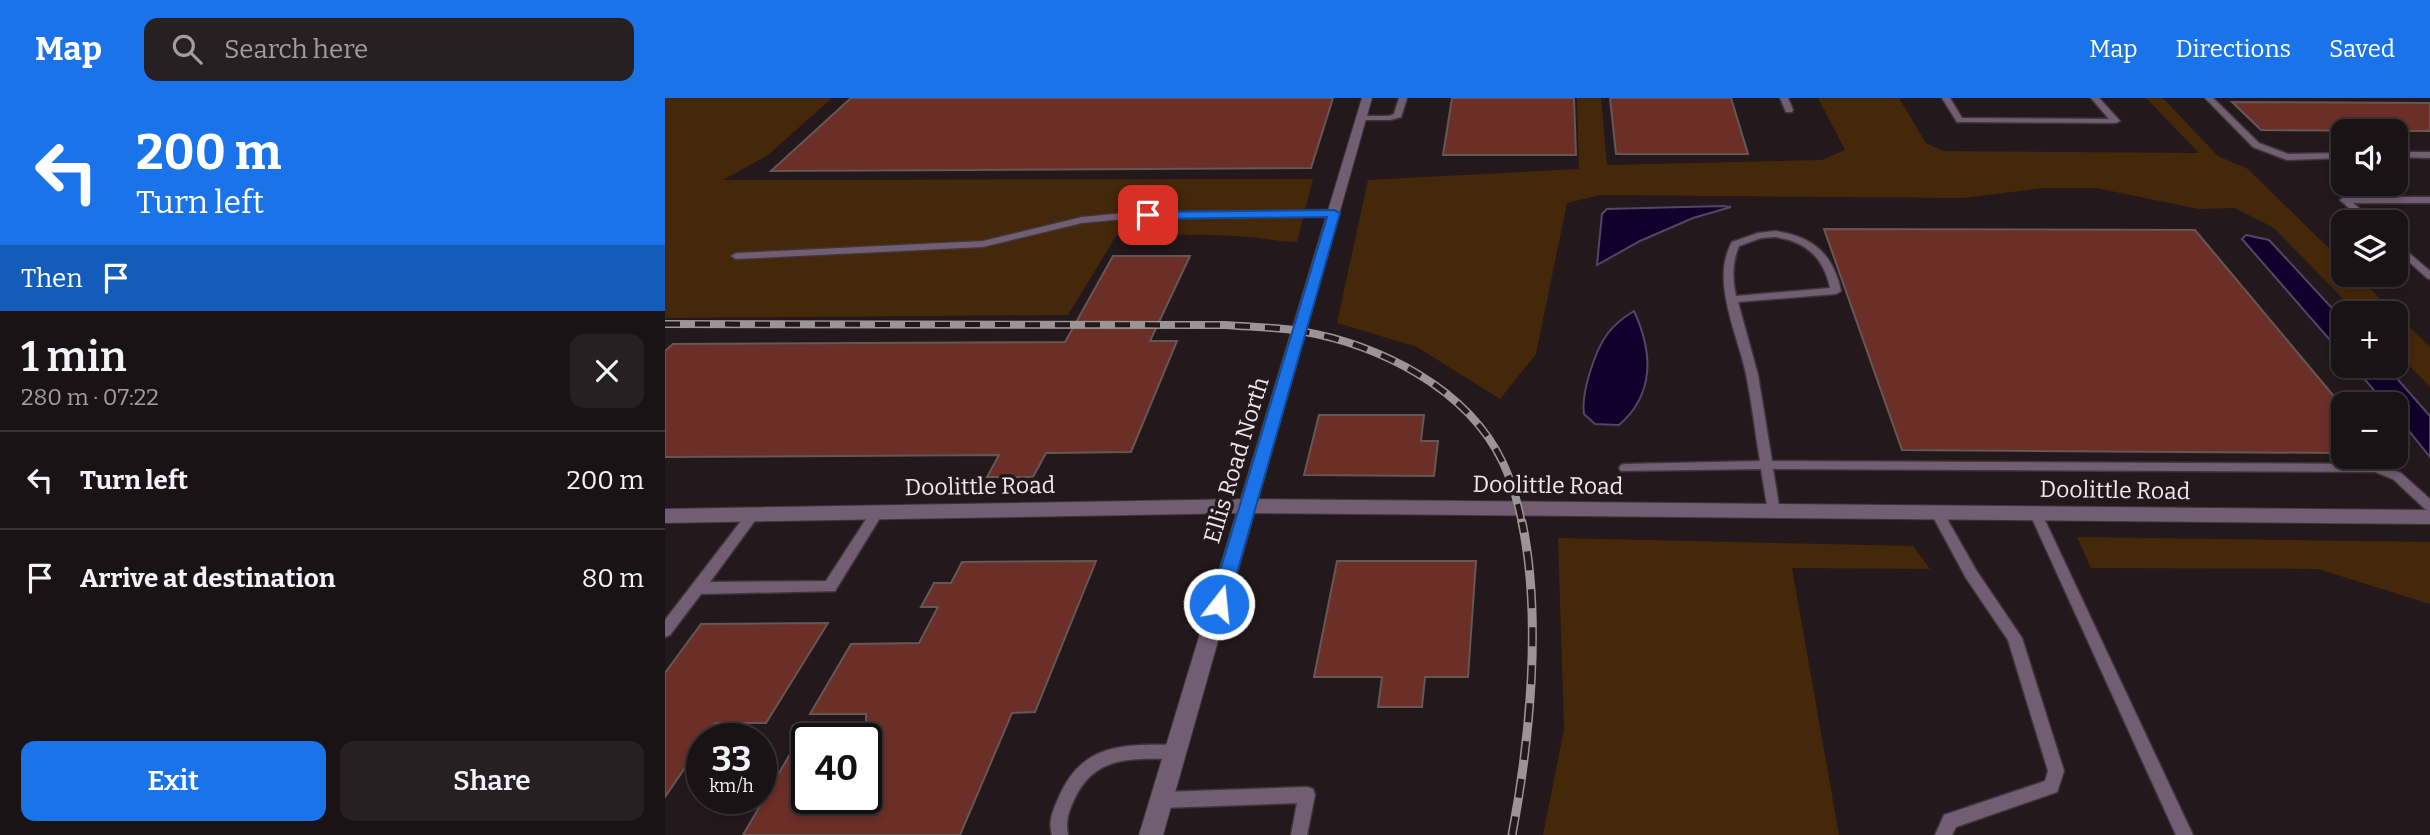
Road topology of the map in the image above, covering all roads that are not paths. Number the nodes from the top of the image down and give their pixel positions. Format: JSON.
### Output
{"nodes":[{"id":1,"x":1367,"y":98,"type":"edge"},
{"id":2,"x":1403,"y":98,"type":"edge"},
{"id":3,"x":1784,"y":98,"type":"edge"},
{"id":4,"x":1947,"y":98,"type":"edge"},
{"id":5,"x":2095,"y":98,"type":"edge"},
{"id":6,"x":2209,"y":98,"type":"edge"},
{"id":7,"x":1789,"y":110,"type":"dead end"},
{"id":8,"x":1361,"y":118,"type":"junction"},
{"id":9,"x":2408,"y":155,"type":"edge"},
{"id":10,"x":2430,"y":155,"type":"edge"},
{"id":11,"x":2331,"y":157,"type":"edge"},
{"id":12,"x":2386,"y":196,"type":"edge"},
{"id":13,"x":2391,"y":200,"type":"junction"},
{"id":14,"x":2430,"y":200,"type":"edge"},
{"id":15,"x":2355,"y":210,"type":"edge"},
{"id":16,"x":1334,"y":213,"type":"junction"},
{"id":17,"x":736,"y":256,"type":"dead end"},
{"id":18,"x":2408,"y":256,"type":"edge"},
{"id":19,"x":2430,"y":276,"type":"edge"},
{"id":20,"x":1732,"y":299,"type":"junction"},
{"id":21,"x":1764,"y":465,"type":"junction"},
{"id":22,"x":1625,"y":468,"type":"dead end"},
{"id":23,"x":1247,"y":506,"type":"junction"},
{"id":24,"x":2430,"y":506,"type":"edge"},
{"id":25,"x":1774,"y":512,"type":"junction"},
{"id":26,"x":877,"y":513,"type":"junction"},
{"id":27,"x":1937,"y":513,"type":"junction"},
{"id":28,"x":2036,"y":514,"type":"junction"},
{"id":29,"x":753,"y":515,"type":"junction"},
{"id":30,"x":665,"y":516,"type":"edge"},
{"id":31,"x":2430,"y":517,"type":"edge"},
{"id":32,"x":697,"y":588,"type":"junction"},
{"id":33,"x":665,"y":631,"type":"edge"},
{"id":34,"x":1176,"y":752,"type":"junction"},
{"id":35,"x":1162,"y":800,"type":"junction"},
{"id":36,"x":1060,"y":835,"type":"edge"},
{"id":37,"x":1151,"y":835,"type":"edge"},
{"id":38,"x":1299,"y":835,"type":"edge"},
{"id":39,"x":1943,"y":835,"type":"edge"},
{"id":40,"x":2185,"y":835,"type":"edge"}],
"edges":[{"from":1,"to":8,"type":"street","name":"Ellis Road North"},
{"from":2,"to":8,"type":"lane"},
{"from":3,"to":7,"type":"lane"},
{"from":4,"to":5,"type":"lane"},
{"from":6,"to":11,"type":"lane"},
{"from":8,"to":16,"type":"street","name":"Ellis Road North"},
{"from":9,"to":10,"type":"lane"},
{"from":12,"to":13,"type":"lane"},
{"from":13,"to":14,"type":"lane"},
{"from":13,"to":15,"type":"lane"},
{"from":16,"to":17,"type":"lane"},
{"from":16,"to":23,"type":"street","name":"Ellis Road North"},
{"from":18,"to":19,"type":"lane"},
{"from":20,"to":20,"type":"lane"},
{"from":20,"to":21,"type":"lane"},
{"from":21,"to":22,"type":"lane"},
{"from":21,"to":24,"type":"lane"},
{"from":21,"to":25,"type":"lane"},
{"from":23,"to":25,"type":"street","name":"Doolittle Road"},
{"from":23,"to":26,"type":"street","name":"Doolittle Road"},
{"from":23,"to":34,"type":"street","name":"Ellis Road North"},
{"from":25,"to":27,"type":"street","name":"Doolittle Road"},
{"from":26,"to":29,"type":"street","name":"Doolittle Road"},
{"from":26,"to":32,"type":"lane"},
{"from":27,"to":28,"type":"street","name":"Doolittle Road"},
{"from":27,"to":39,"type":"lane"},
{"from":28,"to":31,"type":"street","name":"Doolittle Road"},
{"from":28,"to":40,"type":"lane"},
{"from":29,"to":30,"type":"street","name":"Doolittle Road"},
{"from":29,"to":32,"type":"lane"},
{"from":32,"to":33,"type":"lane"},
{"from":34,"to":35,"type":"street","name":"Ellis Road North"},
{"from":34,"to":36,"type":"lane"},
{"from":35,"to":37,"type":"street","name":"Ellis Road North"},
{"from":35,"to":38,"type":"lane"}]}
